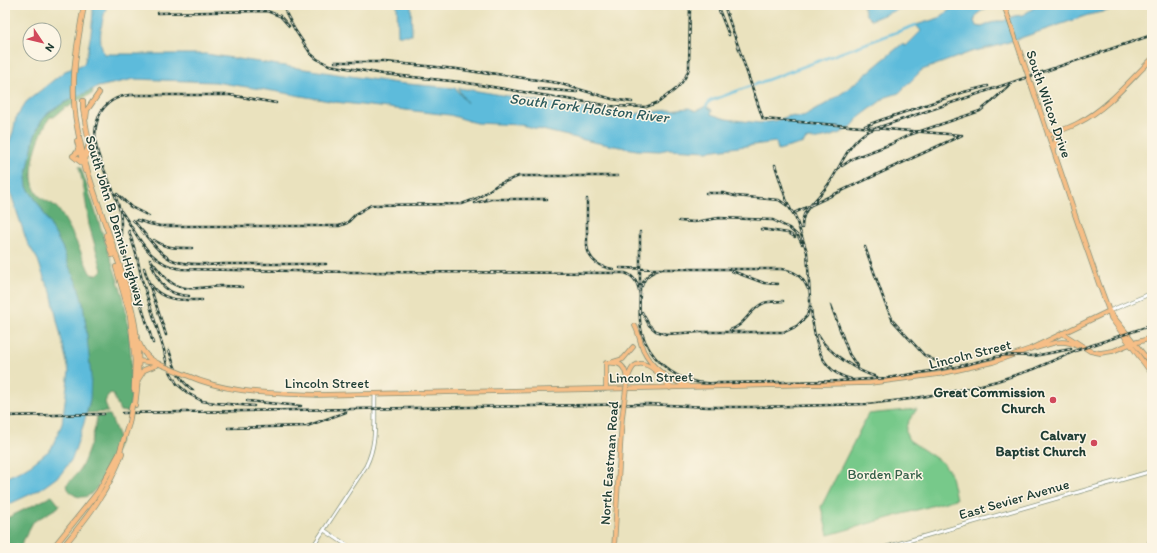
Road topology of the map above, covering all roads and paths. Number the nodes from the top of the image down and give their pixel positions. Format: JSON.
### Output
{"nodes":[{"id":1,"x":83,"y":5,"type":"edge"},
{"id":2,"x":1004,"y":5,"type":"edge"},
{"id":3,"x":1152,"y":59,"type":"edge"},
{"id":4,"x":99,"y":93,"type":"dead end"},
{"id":5,"x":84,"y":100,"type":"dead end"},
{"id":6,"x":75,"y":105,"type":"dead end"},
{"id":7,"x":85,"y":110,"type":"junction"},
{"id":8,"x":1064,"y":129,"type":"junction"},
{"id":9,"x":1048,"y":135,"type":"junction"},
{"id":10,"x":88,"y":138,"type":"junction"},
{"id":11,"x":80,"y":147,"type":"junction"},
{"id":12,"x":1054,"y":152,"type":"junction"},
{"id":13,"x":84,"y":162,"type":"junction"},
{"id":14,"x":1152,"y":293,"type":"edge"},
{"id":15,"x":1109,"y":311,"type":"junction"},
{"id":16,"x":635,"y":326,"type":"dead end"},
{"id":17,"x":1062,"y":333,"type":"junction"},
{"id":18,"x":1152,"y":338,"type":"edge"},
{"id":19,"x":137,"y":339,"type":"junction"},
{"id":20,"x":1135,"y":343,"type":"junction"},
{"id":21,"x":1130,"y":344,"type":"junction"},
{"id":22,"x":633,"y":347,"type":"dead end"},
{"id":23,"x":1030,"y":349,"type":"junction"},
{"id":24,"x":1090,"y":352,"type":"junction"},
{"id":25,"x":137,"y":361,"type":"junction"},
{"id":26,"x":608,"y":363,"type":"junction"},
{"id":27,"x":159,"y":364,"type":"junction"},
{"id":28,"x":1152,"y":365,"type":"edge"},
{"id":29,"x":1152,"y":374,"type":"edge"},
{"id":30,"x":663,"y":378,"type":"junction"},
{"id":31,"x":138,"y":380,"type":"junction"},
{"id":32,"x":627,"y":381,"type":"junction"},
{"id":33,"x":663,"y":388,"type":"junction"},
{"id":34,"x":670,"y":388,"type":"junction"},
{"id":35,"x":692,"y":388,"type":"junction"},
{"id":36,"x":606,"y":389,"type":"junction"},
{"id":37,"x":375,"y":394,"type":"junction"},
{"id":38,"x":134,"y":405,"type":"junction"},
{"id":39,"x":130,"y":423,"type":"junction"},
{"id":40,"x":1152,"y":472,"type":"edge"},
{"id":41,"x":324,"y":530,"type":"junction"},
{"id":42,"x":1152,"y":537,"type":"edge"},
{"id":43,"x":53,"y":548,"type":"edge"},
{"id":44,"x":62,"y":548,"type":"edge"},
{"id":45,"x":312,"y":548,"type":"edge"},
{"id":46,"x":351,"y":548,"type":"edge"},
{"id":47,"x":614,"y":548,"type":"edge"},
{"id":48,"x":883,"y":548,"type":"edge"},
{"id":49,"x":1148,"y":548,"type":"edge"}],
"edges":[{"from":1,"to":11,"type":"highway","name":"South John B Dennis Highway"},
{"from":2,"to":9,"type":"main road","name":"South Wilcox Drive","bridge":true},
{"from":3,"to":8,"type":"main road"},
{"from":4,"to":7,"type":"highway"},
{"from":5,"to":7,"type":"highway"},
{"from":6,"to":7,"type":"highway"},
{"from":7,"to":10,"type":"highway"},
{"from":8,"to":9,"type":"main road"},
{"from":8,"to":12,"type":"main road"},
{"from":9,"to":12,"type":"main road","name":"South Wilcox Drive"},
{"from":10,"to":11,"type":"highway"},
{"from":10,"to":13,"type":"highway"},
{"from":11,"to":13,"type":"highway","name":"South John B Dennis Highway"},
{"from":11,"to":13,"type":"highway"},
{"from":12,"to":15,"type":"main road","name":"South Wilcox Drive"},
{"from":13,"to":19,"type":"highway","name":"South John B Dennis Highway"},
{"from":13,"to":25,"type":"highway","name":"South John B Dennis Highway"},
{"from":14,"to":15,"type":"street","name":"Lincoln Street"},
{"from":15,"to":17,"type":"main road","name":"Lincoln Street"},
{"from":15,"to":20,"type":"main road","name":"South Wilcox Drive"},
{"from":15,"to":21,"type":"main road"},
{"from":16,"to":35,"type":"main road"},
{"from":17,"to":23,"type":"main road","name":"Lincoln Street"},
{"from":17,"to":24,"type":"main road"},
{"from":18,"to":20,"type":"main road"},
{"from":19,"to":25,"type":"highway","name":"South John B Dennis Highway"},
{"from":19,"to":27,"type":"highway"},
{"from":20,"to":21,"type":"main road"},
{"from":20,"to":28,"type":"main road","name":"South Wilcox Drive"},
{"from":21,"to":24,"type":"main road"},
{"from":21,"to":29,"type":"main road"},
{"from":22,"to":26,"type":"main road"},
{"from":23,"to":24,"type":"main road"},
{"from":23,"to":35,"type":"main road","name":"Lincoln Street"},
{"from":25,"to":27,"type":"main road","name":"Lincoln Street"},
{"from":25,"to":31,"type":"highway","name":"South John B Dennis Highway"},
{"from":25,"to":38,"type":"highway","name":"South John B Dennis Highway"},
{"from":26,"to":32,"type":"main road"},
{"from":26,"to":36,"type":"main road"},
{"from":27,"to":31,"type":"highway"},
{"from":27,"to":37,"type":"main road","name":"Lincoln Street","bridge":true},
{"from":30,"to":32,"type":"main road"},
{"from":30,"to":33,"type":"main road"},
{"from":30,"to":34,"type":"main road"},
{"from":31,"to":38,"type":"highway","name":"South John B Dennis Highway"},
{"from":32,"to":47,"type":"main road","name":"North Eastman Road","bridge":true},
{"from":33,"to":34,"type":"main road","name":"Lincoln Street"},
{"from":33,"to":36,"type":"main road","name":"Lincoln Street"},
{"from":34,"to":35,"type":"main road","name":"Lincoln Street"},
{"from":36,"to":37,"type":"main road","name":"Lincoln Street"},
{"from":37,"to":41,"type":"street"},
{"from":38,"to":39,"type":"highway","name":"South John B Dennis Highway","bridge":true},
{"from":39,"to":43,"type":"highway"},
{"from":39,"to":44,"type":"highway","name":"South John B Dennis Highway"},
{"from":40,"to":48,"type":"street","name":"East Sevier Avenue"},
{"from":41,"to":45,"type":"street"},
{"from":41,"to":46,"type":"street"},
{"from":42,"to":49,"type":"main road"}]}
